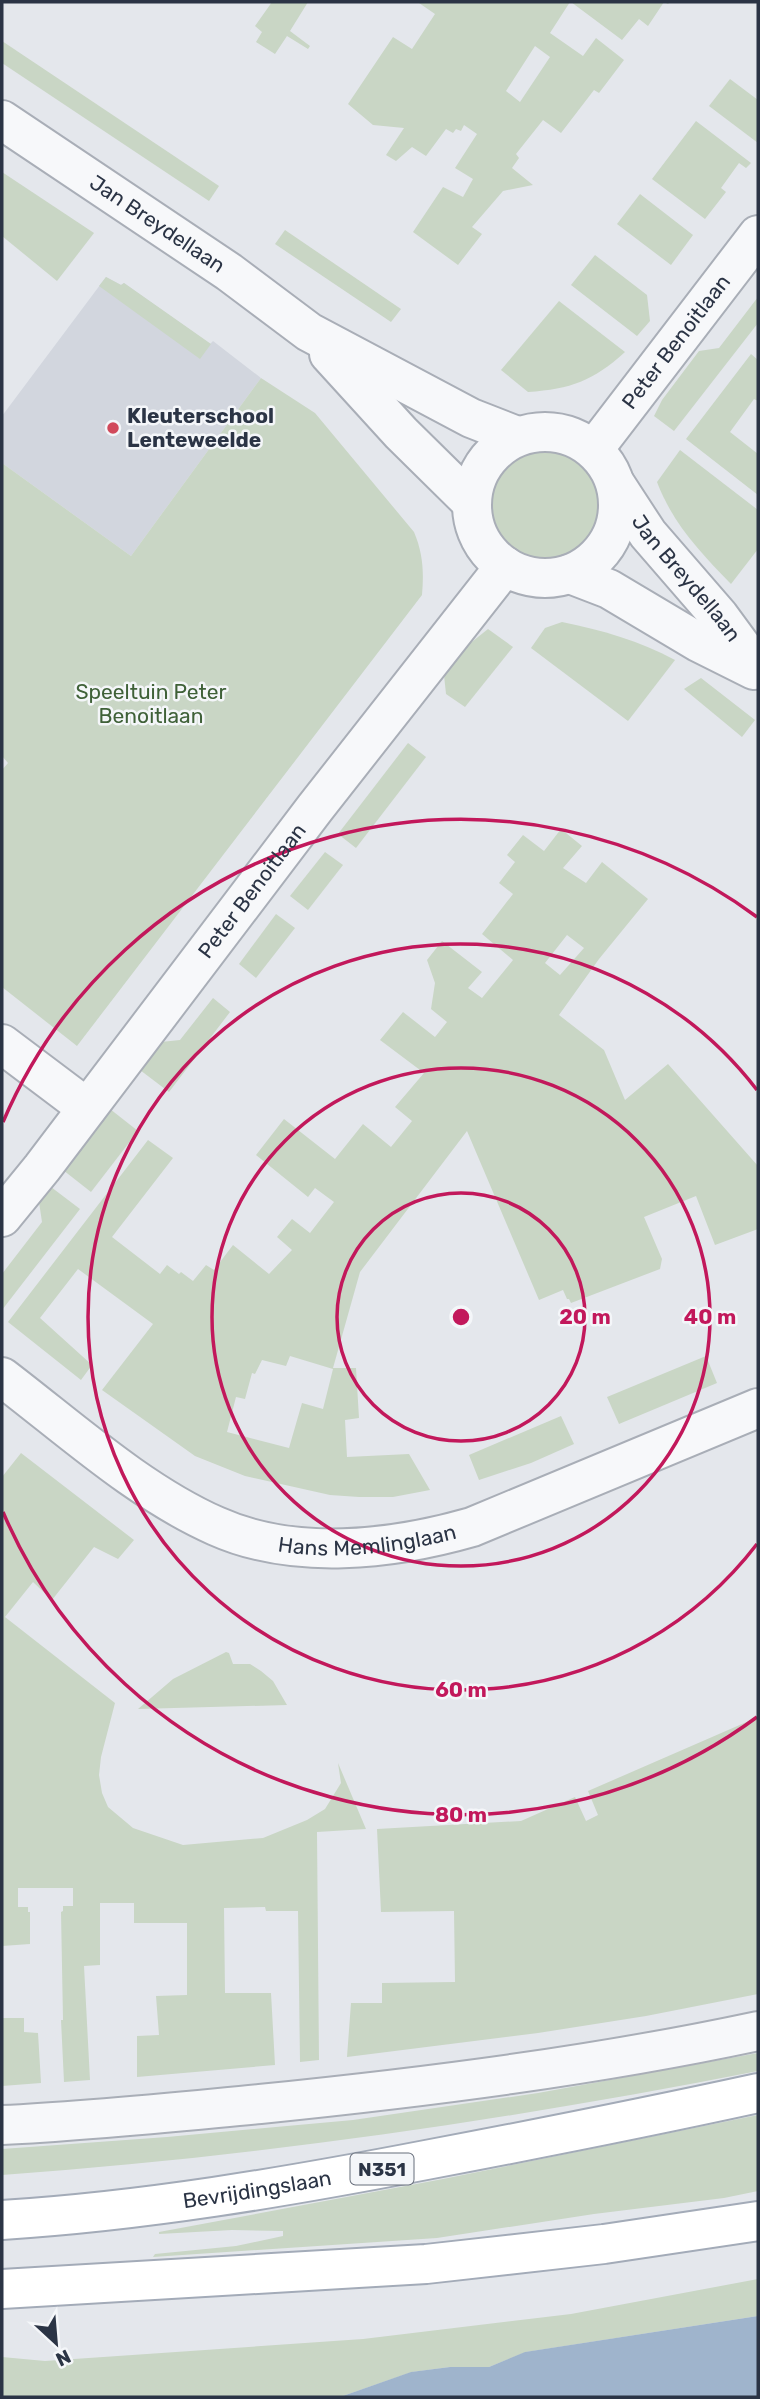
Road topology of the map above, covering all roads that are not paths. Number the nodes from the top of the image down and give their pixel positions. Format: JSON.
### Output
{"nodes":[{"id":1,"x":2,"y":120,"type":"edge"},
{"id":2,"x":758,"y":235,"type":"edge"},
{"id":3,"x":309,"y":332,"type":"junction"},
{"id":4,"x":517,"y":436,"type":"junction"},
{"id":5,"x":594,"y":449,"type":"junction"},
{"id":6,"x":616,"y":485,"type":"junction"},
{"id":7,"x":471,"y":502,"type":"junction"},
{"id":8,"x":505,"y":566,"type":"junction"},
{"id":9,"x":570,"y":574,"type":"junction"},
{"id":10,"x":758,"y":671,"type":"edge"},
{"id":11,"x":2,"y":1044,"type":"edge"},
{"id":12,"x":87,"y":1108,"type":"junction"},
{"id":13,"x":2,"y":1217,"type":"edge"},
{"id":14,"x":2,"y":1377,"type":"edge"},
{"id":15,"x":758,"y":1408,"type":"edge"},
{"id":16,"x":758,"y":2031,"type":"edge"},
{"id":17,"x":758,"y":2093,"type":"edge"},
{"id":18,"x":2,"y":2125,"type":"edge"},
{"id":19,"x":2,"y":2220,"type":"edge"},
{"id":20,"x":758,"y":2221,"type":"edge"},
{"id":21,"x":2,"y":2289,"type":"edge"}],
"edges":[{"from":1,"to":3,"type":"street","name":"Jan Breydellaan"},
{"from":2,"to":5,"type":"street","name":"Peter Benoitlaan"},
{"from":3,"to":4,"type":"street","name":"Jan Breydellaan"},
{"from":3,"to":7,"type":"street","name":"Jan Breydellaan"},
{"from":4,"to":5,"type":"street"},
{"from":4,"to":7,"type":"street"},
{"from":5,"to":6,"type":"street"},
{"from":6,"to":9,"type":"street"},
{"from":6,"to":10,"type":"street","name":"Jan Breydellaan"},
{"from":7,"to":8,"type":"street"},
{"from":8,"to":9,"type":"street"},
{"from":8,"to":12,"type":"street","name":"Peter Benoitlaan"},
{"from":9,"to":10,"type":"street","name":"Jan Breydellaan"},
{"from":11,"to":12,"type":"street"},
{"from":12,"to":13,"type":"street","name":"Peter Benoitlaan"},
{"from":14,"to":15,"type":"street","name":"Hans Memlinglaan"},
{"from":16,"to":18,"type":"street"},
{"from":17,"to":19,"type":"main road","name":"Bevrijdingslaan","number":"N351"},
{"from":20,"to":21,"type":"main road"}]}
